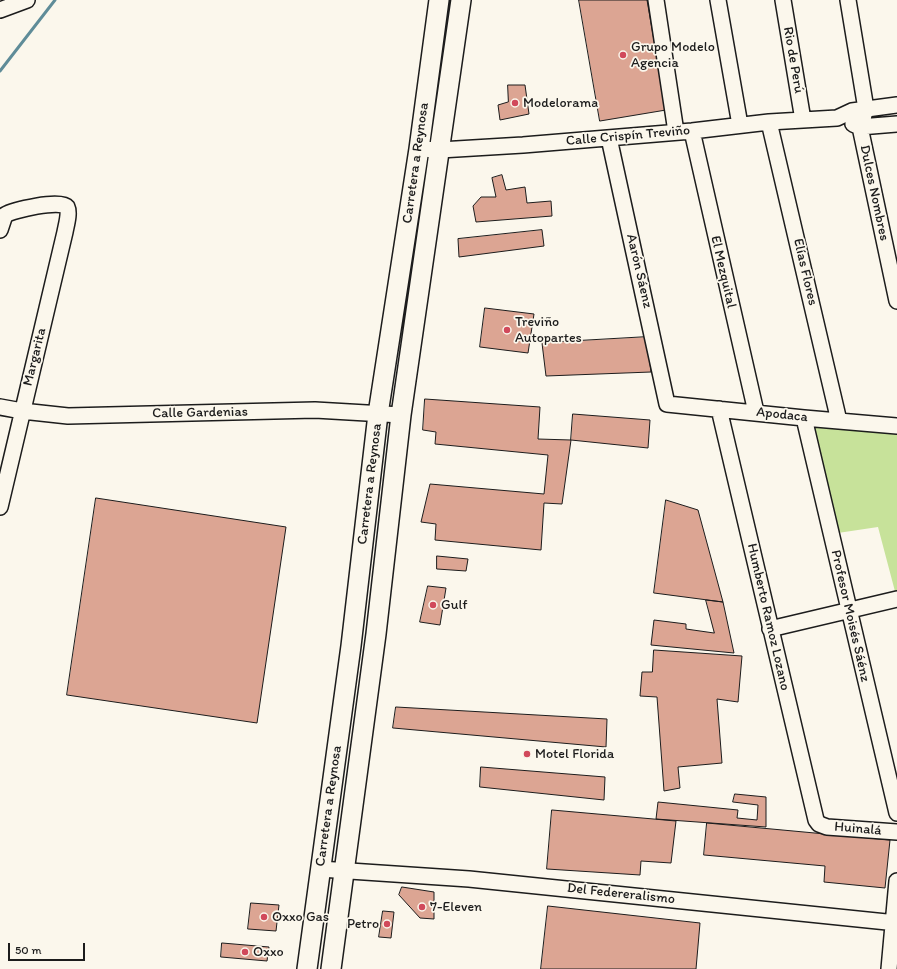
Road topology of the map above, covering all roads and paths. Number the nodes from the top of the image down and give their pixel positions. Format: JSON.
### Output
{"nodes":[{"id":1,"x":27,"y":0,"type":"edge"},
{"id":2,"x":439,"y":0,"type":"edge"},
{"id":3,"x":461,"y":0,"type":"edge"},
{"id":4,"x":656,"y":0,"type":"edge"},
{"id":5,"x":718,"y":0,"type":"edge"},
{"id":6,"x":783,"y":0,"type":"edge"},
{"id":7,"x":848,"y":0,"type":"edge"},
{"id":8,"x":0,"y":10,"type":"edge"},
{"id":9,"x":897,"y":105,"type":"edge"},
{"id":10,"x":866,"y":109,"type":"junction"},
{"id":11,"x":837,"y":118,"type":"junction"},
{"id":12,"x":803,"y":120,"type":"junction"},
{"id":13,"x":769,"y":122,"type":"junction"},
{"id":14,"x":897,"y":124,"type":"edge"},
{"id":15,"x":740,"y":125,"type":"junction"},
{"id":16,"x":860,"y":127,"type":"junction"},
{"id":17,"x":692,"y":131,"type":"junction"},
{"id":18,"x":676,"y":132,"type":"junction"},
{"id":19,"x":609,"y":138,"type":"junction"},
{"id":20,"x":419,"y":149,"type":"junction"},
{"id":21,"x":440,"y":150,"type":"junction"},
{"id":22,"x":0,"y":230,"type":"edge"},
{"id":23,"x":892,"y":262,"type":"edge"},
{"id":24,"x":897,"y":301,"type":"edge"},
{"id":25,"x":667,"y":404,"type":"joint"},
{"id":26,"x":0,"y":407,"type":"edge"},
{"id":27,"x":719,"y":409,"type":"junction"},
{"id":28,"x":22,"y":412,"type":"junction"},
{"id":29,"x":756,"y":412,"type":"junction"},
{"id":30,"x":378,"y":414,"type":"junction"},
{"id":31,"x":401,"y":415,"type":"junction"},
{"id":32,"x":804,"y":418,"type":"junction"},
{"id":33,"x":839,"y":421,"type":"junction"},
{"id":34,"x":897,"y":426,"type":"edge"},
{"id":35,"x":0,"y":507,"type":"edge"},
{"id":36,"x":897,"y":598,"type":"edge"},
{"id":37,"x":848,"y":611,"type":"junction"},
{"id":38,"x":770,"y":629,"type":"junction"},
{"id":39,"x":897,"y":813,"type":"edge"},
{"id":40,"x":819,"y":824,"type":"joint"},
{"id":41,"x":897,"y":832,"type":"edge"},
{"id":42,"x":320,"y":869,"type":"junction"},
{"id":43,"x":345,"y":870,"type":"junction"},
{"id":44,"x":897,"y":881,"type":"edge"},
{"id":45,"x":895,"y":922,"type":"edge"},
{"id":46,"x":306,"y":969,"type":"edge"},
{"id":47,"x":331,"y":969,"type":"edge"},
{"id":48,"x":889,"y":969,"type":"edge"}],
"edges":[{"from":1,"to":8,"type":"street"},
{"from":2,"to":20,"type":"main road","name":"Carretera a Reynosa"},
{"from":3,"to":21,"type":"main road","name":"Carretera a Reynosa"},
{"from":4,"to":18,"type":"street"},
{"from":5,"to":15,"type":"street"},
{"from":6,"to":12,"type":"street","name":"Rio de Perú"},
{"from":7,"to":10,"type":"street"},
{"from":9,"to":10,"type":"street","name":"Calle Crispín Treviño"},
{"from":10,"to":11,"type":"street","name":"Calle Crispín Treviño"},
{"from":10,"to":16,"type":"street","name":"Dulces Nombres"},
{"from":11,"to":12,"type":"street","name":"Calle Crispín Treviño"},
{"from":11,"to":16,"type":"street","name":"Calle Crispín Treviño"},
{"from":12,"to":13,"type":"street","name":"Calle Crispín Treviño"},
{"from":13,"to":15,"type":"street","name":"Calle Crispín Treviño"},
{"from":13,"to":33,"type":"street","name":"Elías Flores"},
{"from":14,"to":16,"type":"street","name":"Calle Crispín Treviño"},
{"from":15,"to":17,"type":"street","name":"Calle Crispín Treviño"},
{"from":16,"to":23,"type":"street","name":"Dulces Nombres"},
{"from":17,"to":18,"type":"street","name":"Calle Crispín Treviño"},
{"from":17,"to":29,"type":"street","name":"El Mezquital"},
{"from":18,"to":19,"type":"street","name":"Calle Crispín Treviño"},
{"from":19,"to":21,"type":"street","name":"Calle Crispín Treviño"},
{"from":19,"to":25,"type":"street","name":"Aarón Sáenz"},
{"from":20,"to":21,"type":"street","name":"Calle Crispín Treviño"},
{"from":20,"to":30,"type":"main road","name":"Carretera a Reynosa"},
{"from":21,"to":31,"type":"main road","name":"Carretera a Reynosa"},
{"from":22,"to":28,"type":"street","name":"Margarita"},
{"from":23,"to":24,"type":"street","name":"Dulces Nombres"},
{"from":25,"to":27,"type":"street","name":"Apodaca"},
{"from":26,"to":28,"type":"street","name":"Calle Gardenias"},
{"from":27,"to":29,"type":"street","name":"Apodaca"},
{"from":27,"to":38,"type":"street","name":"Humberto Ramoz Lozano"},
{"from":28,"to":30,"type":"street","name":"Calle Gardenias"},
{"from":28,"to":35,"type":"street","name":"Margarita"},
{"from":29,"to":32,"type":"street","name":"Apodaca"},
{"from":30,"to":31,"type":"street","name":"Calle Gardenias"},
{"from":30,"to":42,"type":"main road","name":"Carretera a Reynosa"},
{"from":31,"to":43,"type":"main road","name":"Carretera a Reynosa"},
{"from":32,"to":33,"type":"street","name":"Apodaca"},
{"from":32,"to":37,"type":"street","name":"Profesor Moisés Sáénz"},
{"from":33,"to":34,"type":"street","name":"Apodaca"},
{"from":36,"to":37,"type":"street"},
{"from":37,"to":38,"type":"street"},
{"from":37,"to":39,"type":"street","name":"Profesor Moisés Sáénz"},
{"from":38,"to":40,"type":"street","name":"Humberto Ramoz Lozano"},
{"from":40,"to":41,"type":"street","name":"Huinalá"},
{"from":42,"to":43,"type":"street","name":"Del Federeralismo"},
{"from":42,"to":46,"type":"main road","name":"Carretera a Reynosa"},
{"from":43,"to":45,"type":"street","name":"Del Federeralismo"},
{"from":43,"to":47,"type":"main road","name":"Carretera a Reynosa"},
{"from":44,"to":45,"type":"street"},
{"from":45,"to":48,"type":"street"}]}
